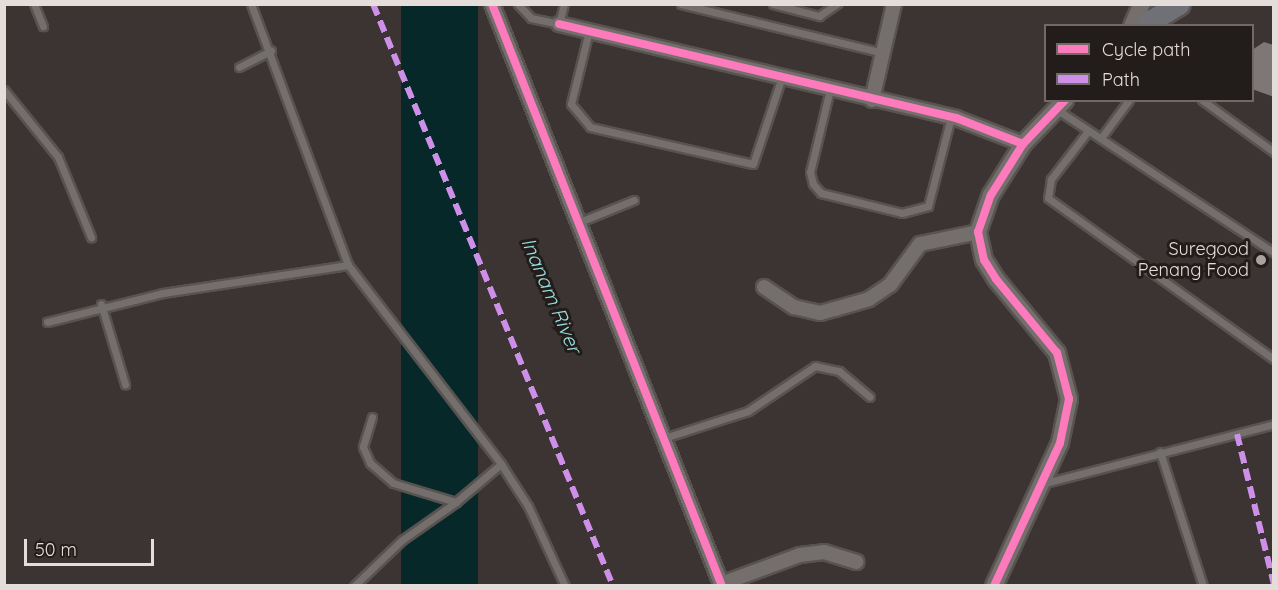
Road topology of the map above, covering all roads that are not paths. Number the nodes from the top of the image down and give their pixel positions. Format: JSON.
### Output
{"nodes":[{"id":1,"x":34,"y":4,"type":"edge"},
{"id":2,"x":251,"y":4,"type":"edge"},
{"id":3,"x":492,"y":4,"type":"edge"},
{"id":4,"x":518,"y":4,"type":"edge"},
{"id":5,"x":564,"y":4,"type":"edge"},
{"id":6,"x":681,"y":4,"type":"edge"},
{"id":7,"x":772,"y":4,"type":"edge"},
{"id":8,"x":837,"y":4,"type":"edge"},
{"id":9,"x":894,"y":4,"type":"edge"},
{"id":10,"x":1162,"y":4,"type":"edge"},
{"id":11,"x":1179,"y":4,"type":"edge"},
{"id":12,"x":1142,"y":20,"type":"edge"},
{"id":13,"x":559,"y":24,"type":"junction"},
{"id":14,"x":43,"y":26,"type":"dead end"},
{"id":15,"x":589,"y":31,"type":"junction"},
{"id":16,"x":271,"y":51,"type":"junction"},
{"id":17,"x":883,"y":53,"type":"junction"},
{"id":18,"x":239,"y":67,"type":"dead end"},
{"id":19,"x":782,"y":76,"type":"junction"},
{"id":20,"x":830,"y":89,"type":"junction"},
{"id":21,"x":4,"y":90,"type":"edge"},
{"id":22,"x":872,"y":100,"type":"junction"},
{"id":23,"x":1128,"y":102,"type":"edge"},
{"id":24,"x":1205,"y":102,"type":"edge"},
{"id":25,"x":1060,"y":105,"type":"edge"},
{"id":26,"x":951,"y":117,"type":"junction"},
{"id":27,"x":1088,"y":131,"type":"junction"},
{"id":28,"x":1101,"y":138,"type":"junction"},
{"id":29,"x":1023,"y":144,"type":"junction"},
{"id":30,"x":1274,"y":152,"type":"edge"},
{"id":31,"x":634,"y":200,"type":"dead end"},
{"id":32,"x":582,"y":221,"type":"junction"},
{"id":33,"x":978,"y":232,"type":"junction"},
{"id":34,"x":91,"y":237,"type":"dead end"},
{"id":35,"x":1274,"y":253,"type":"edge"},
{"id":36,"x":348,"y":266,"type":"junction"},
{"id":37,"x":764,"y":287,"type":"dead end"},
{"id":38,"x":101,"y":304,"type":"junction"},
{"id":39,"x":47,"y":322,"type":"dead end"},
{"id":40,"x":1274,"y":359,"type":"edge"},
{"id":41,"x":125,"y":384,"type":"dead end"},
{"id":42,"x":870,"y":397,"type":"dead end"},
{"id":43,"x":372,"y":417,"type":"dead end"},
{"id":44,"x":1274,"y":424,"type":"edge"},
{"id":45,"x":664,"y":438,"type":"junction"},
{"id":46,"x":1160,"y":452,"type":"junction"},
{"id":47,"x":501,"y":464,"type":"junction"},
{"id":48,"x":1039,"y":484,"type":"junction"},
{"id":49,"x":456,"y":502,"type":"junction"},
{"id":50,"x":857,"y":562,"type":"dead end"},
{"id":51,"x":354,"y":585,"type":"edge"},
{"id":52,"x":565,"y":585,"type":"edge"},
{"id":53,"x":722,"y":585,"type":"edge"},
{"id":54,"x":994,"y":585,"type":"edge"},
{"id":55,"x":1203,"y":585,"type":"edge"}],
"edges":[{"from":1,"to":14,"type":"lane"},
{"from":2,"to":16,"type":"lane"},
{"from":3,"to":32,"type":"street"},
{"from":4,"to":13,"type":"lane"},
{"from":5,"to":13,"type":"lane"},
{"from":6,"to":17,"type":"lane"},
{"from":7,"to":8,"type":"lane"},
{"from":9,"to":17,"type":"street"},
{"from":10,"to":12,"type":"street"},
{"from":11,"to":12,"type":"main road"},
{"from":13,"to":15,"type":"street"},
{"from":15,"to":19,"type":"street"},
{"from":15,"to":19,"type":"lane"},
{"from":16,"to":18,"type":"lane"},
{"from":16,"to":36,"type":"lane"},
{"from":17,"to":22,"type":"street"},
{"from":19,"to":20,"type":"street"},
{"from":20,"to":22,"type":"street"},
{"from":20,"to":26,"type":"lane"},
{"from":21,"to":34,"type":"lane"},
{"from":22,"to":26,"type":"street"},
{"from":23,"to":28,"type":"lane"},
{"from":24,"to":30,"type":"lane"},
{"from":25,"to":27,"type":"lane"},
{"from":25,"to":29,"type":"street"},
{"from":26,"to":29,"type":"street"},
{"from":27,"to":28,"type":"lane"},
{"from":27,"to":40,"type":"lane"},
{"from":28,"to":35,"type":"lane"},
{"from":29,"to":33,"type":"street"},
{"from":31,"to":32,"type":"lane"},
{"from":32,"to":45,"type":"street"},
{"from":33,"to":37,"type":"street"},
{"from":33,"to":48,"type":"street"},
{"from":36,"to":38,"type":"lane"},
{"from":36,"to":47,"type":"lane"},
{"from":38,"to":39,"type":"lane"},
{"from":38,"to":41,"type":"lane"},
{"from":42,"to":45,"type":"lane"},
{"from":43,"to":49,"type":"lane"},
{"from":44,"to":46,"type":"lane"},
{"from":45,"to":53,"type":"street"},
{"from":46,"to":48,"type":"lane"},
{"from":46,"to":55,"type":"lane"},
{"from":47,"to":49,"type":"lane"},
{"from":47,"to":52,"type":"lane"},
{"from":48,"to":54,"type":"street"},
{"from":49,"to":51,"type":"lane"},
{"from":50,"to":53,"type":"street"}]}
